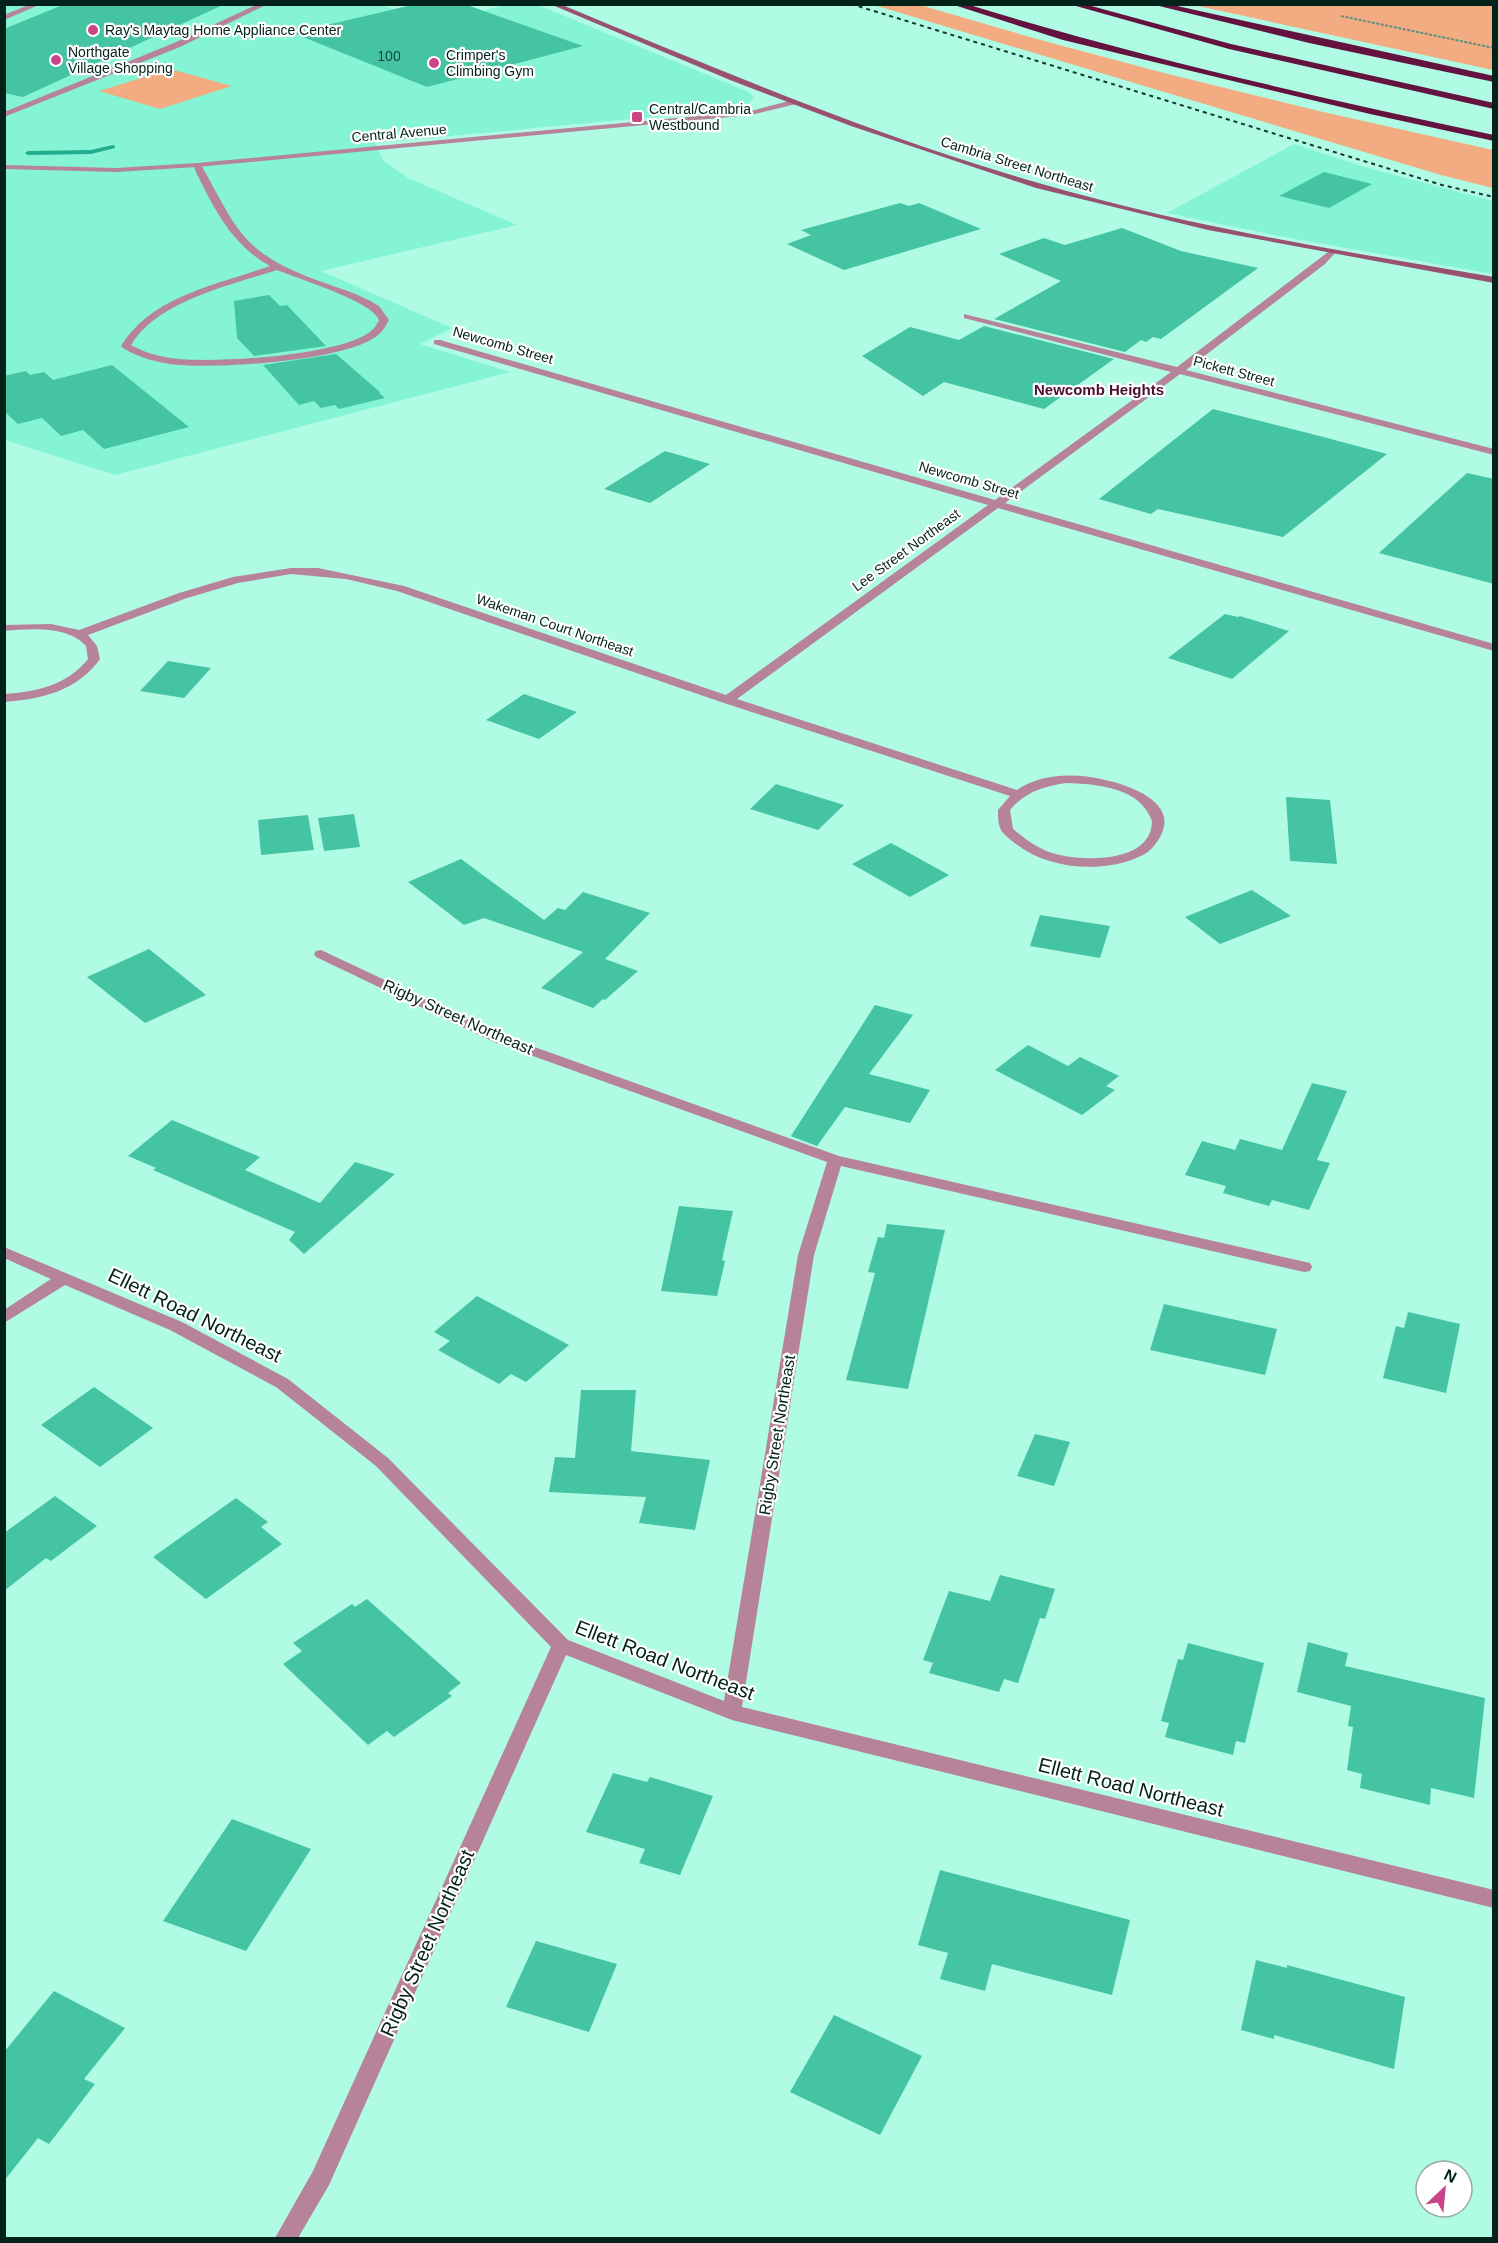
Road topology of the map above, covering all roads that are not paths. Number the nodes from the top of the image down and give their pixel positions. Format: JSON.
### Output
{"nodes":[{"id":1,"x":38,"y":4,"type":"edge"},
{"id":2,"x":265,"y":4,"type":"edge"},
{"id":3,"x":553,"y":4,"type":"edge"},
{"id":4,"x":955,"y":4,"type":"edge"},
{"id":5,"x":991,"y":4,"type":"edge"},
{"id":6,"x":1073,"y":4,"type":"edge"},
{"id":7,"x":1155,"y":4,"type":"edge"},
{"id":8,"x":4,"y":18,"type":"edge"},
{"id":9,"x":1232,"y":78,"type":"junction"},
{"id":10,"x":1494,"y":79,"type":"edge"},
{"id":11,"x":793,"y":102,"type":"junction"},
{"id":12,"x":1494,"y":106,"type":"edge"},
{"id":13,"x":4,"y":115,"type":"edge"},
{"id":14,"x":1494,"y":138,"type":"edge"},
{"id":15,"x":197,"y":165,"type":"junction"},
{"id":16,"x":4,"y":167,"type":"edge"},
{"id":17,"x":1332,"y":252,"type":"junction"},
{"id":18,"x":279,"y":266,"type":"junction"},
{"id":19,"x":1494,"y":280,"type":"edge"},
{"id":20,"x":967,"y":316,"type":"dead end"},
{"id":21,"x":437,"y":342,"type":"dead end"},
{"id":22,"x":1180,"y":371,"type":"junction"},
{"id":23,"x":1494,"y":452,"type":"edge"},
{"id":24,"x":995,"y":503,"type":"junction"},
{"id":25,"x":4,"y":628,"type":"edge"},
{"id":26,"x":79,"y":634,"type":"junction"},
{"id":27,"x":1494,"y":648,"type":"edge"},
{"id":28,"x":4,"y":698,"type":"edge"},
{"id":29,"x":728,"y":700,"type":"junction"},
{"id":30,"x":1017,"y":794,"type":"junction"},
{"id":31,"x":321,"y":954,"type":"dead end"},
{"id":32,"x":835,"y":1160,"type":"junction"},
{"id":33,"x":4,"y":1252,"type":"edge"},
{"id":34,"x":1304,"y":1267,"type":"dead end"},
{"id":35,"x":65,"y":1277,"type":"junction"},
{"id":36,"x":4,"y":1318,"type":"edge"},
{"id":37,"x":561,"y":1645,"type":"junction"},
{"id":38,"x":732,"y":1712,"type":"junction"},
{"id":39,"x":1494,"y":1899,"type":"edge"},
{"id":40,"x":286,"y":2238,"type":"edge"}],
"edges":[{"from":1,"to":8,"type":"street"},
{"from":2,"to":13,"type":"street"},
{"from":3,"to":11,"type":"main road","name":"Cambria Street Northeast"},
{"from":4,"to":9,"type":"highway"},
{"from":5,"to":9,"type":"highway"},
{"from":6,"to":12,"type":"highway"},
{"from":7,"to":10,"type":"highway"},
{"from":9,"to":14,"type":"highway"},
{"from":11,"to":15,"type":"street","name":"Central Avenue"},
{"from":11,"to":17,"type":"main road","name":"Cambria Street Northeast"},
{"from":15,"to":16,"type":"street","name":"Central Avenue"},
{"from":15,"to":18,"type":"street"},
{"from":17,"to":19,"type":"main road","name":"Cambria Street Northeast"},
{"from":17,"to":22,"type":"street","name":"Lee Street Northeast"},
{"from":18,"to":18,"type":"street"},
{"from":20,"to":22,"type":"street","name":"Pickett Street"},
{"from":21,"to":24,"type":"street","name":"Newcomb Street"},
{"from":22,"to":23,"type":"street","name":"Pickett Street"},
{"from":22,"to":24,"type":"street","name":"Lee Street Northeast"},
{"from":24,"to":27,"type":"street","name":"Newcomb Street"},
{"from":24,"to":29,"type":"street","name":"Lee Street Northeast"},
{"from":25,"to":26,"type":"street"},
{"from":26,"to":28,"type":"street"},
{"from":26,"to":29,"type":"street","name":"Wakeman Court Northeast"},
{"from":29,"to":30,"type":"street","name":"Wakeman Court Northeast"},
{"from":30,"to":30,"type":"street"},
{"from":31,"to":32,"type":"street","name":"Rigby Street Northeast"},
{"from":32,"to":34,"type":"street","name":"Rigby Street Northeast"},
{"from":32,"to":38,"type":"street","name":"Rigby Street Northeast"},
{"from":33,"to":35,"type":"street","name":"Ellett Road Northeast"},
{"from":35,"to":36,"type":"street"},
{"from":35,"to":37,"type":"street","name":"Ellett Road Northeast"},
{"from":37,"to":38,"type":"street","name":"Ellett Road Northeast"},
{"from":37,"to":40,"type":"street","name":"Rigby Street Northeast"},
{"from":38,"to":39,"type":"street","name":"Ellett Road Northeast"}]}
